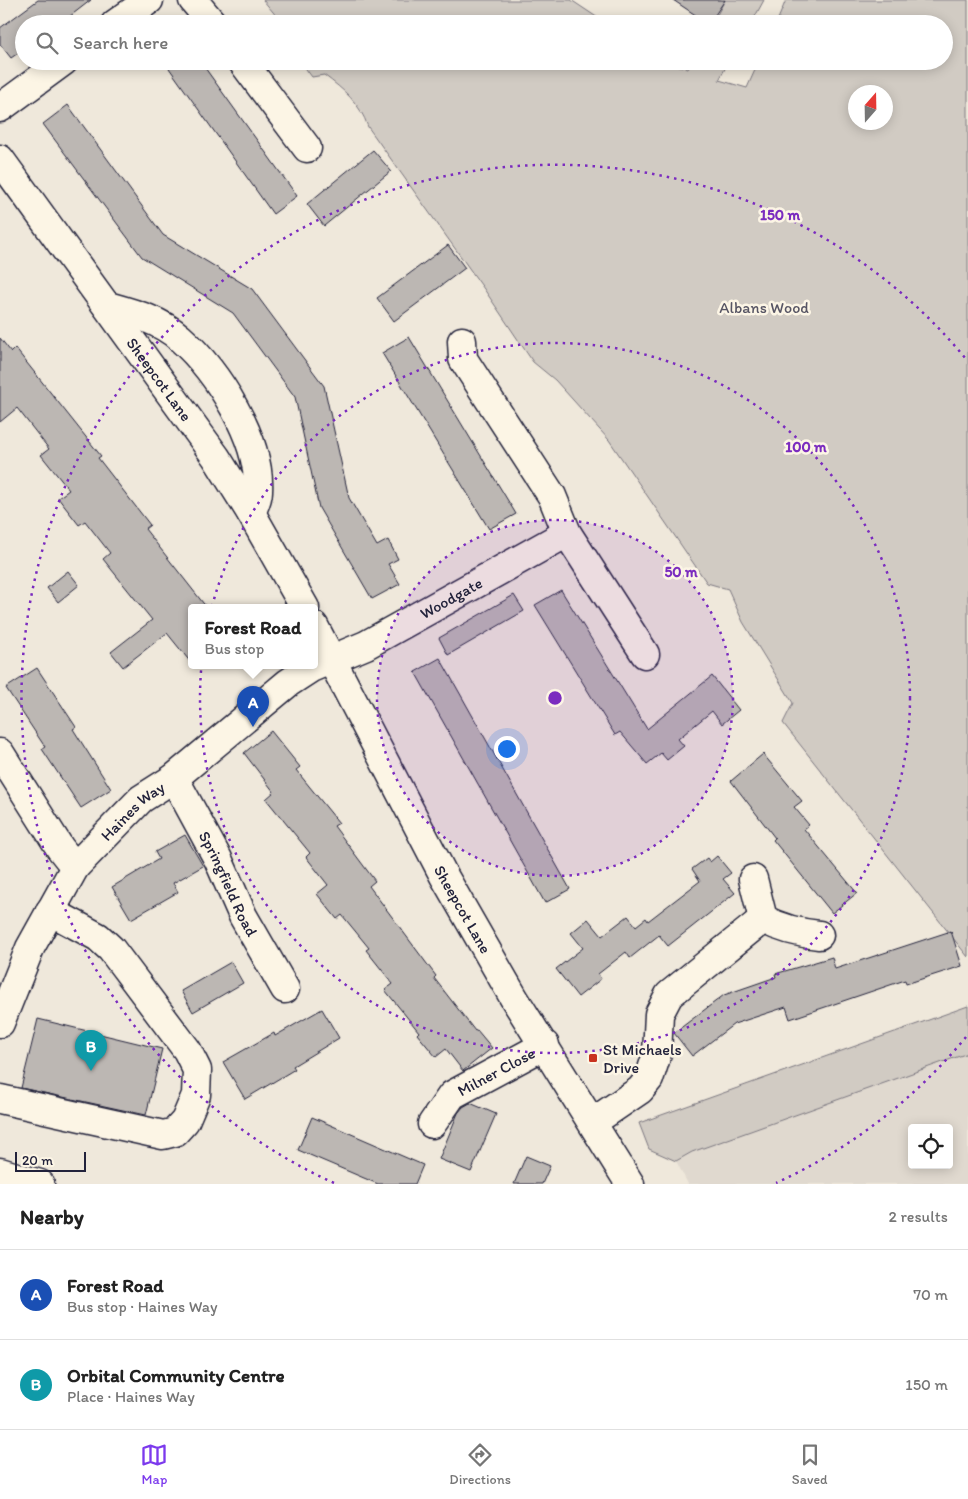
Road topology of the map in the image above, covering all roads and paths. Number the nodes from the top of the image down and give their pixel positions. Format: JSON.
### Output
{"nodes":[{"id":1,"x":149,"y":0,"type":"edge"},
{"id":2,"x":193,"y":0,"type":"edge"},
{"id":3,"x":128,"y":15,"type":"edge"},
{"id":4,"x":206,"y":15,"type":"edge"},
{"id":5,"x":52,"y":70,"type":"edge"},
{"id":6,"x":249,"y":70,"type":"edge"},
{"id":7,"x":0,"y":108,"type":"edge"},
{"id":8,"x":307,"y":148,"type":"dead end"},
{"id":9,"x":0,"y":160,"type":"edge"},
{"id":10,"x":108,"y":306,"type":"junction"},
{"id":11,"x":462,"y":341,"type":"dead end"},
{"id":12,"x":251,"y":513,"type":"junction"},
{"id":13,"x":567,"y":533,"type":"junction"},
{"id":14,"x":303,"y":604,"type":"edge"},
{"id":15,"x":318,"y":633,"type":"edge"},
{"id":16,"x":645,"y":654,"type":"dead end"},
{"id":17,"x":332,"y":657,"type":"junction"},
{"id":18,"x":318,"y":665,"type":"edge"},
{"id":19,"x":312,"y":669,"type":"edge"},
{"id":20,"x":0,"y":753,"type":"edge"},
{"id":21,"x":174,"y":778,"type":"junction"},
{"id":22,"x":75,"y":867,"type":"junction"},
{"id":23,"x":753,"y":879,"type":"dead end"},
{"id":24,"x":50,"y":911,"type":"junction"},
{"id":25,"x":763,"y":919,"type":"junction"},
{"id":26,"x":819,"y":935,"type":"dead end"},
{"id":27,"x":286,"y":989,"type":"dead end"},
{"id":28,"x":0,"y":1023,"type":"edge"},
{"id":29,"x":544,"y":1045,"type":"junction"},
{"id":30,"x":0,"y":1098,"type":"edge"},
{"id":31,"x":593,"y":1122,"type":"junction"},
{"id":32,"x":432,"y":1124,"type":"dead end"},
{"id":33,"x":0,"y":1172,"type":"edge"},
{"id":34,"x":40,"y":1184,"type":"edge"},
{"id":35,"x":630,"y":1184,"type":"edge"}],
"edges":[{"from":1,"to":3,"type":"main road"},
{"from":2,"to":4,"type":"main road"},
{"from":5,"to":7,"type":"main road"},
{"from":6,"to":8,"type":"main road"},
{"from":9,"to":10,"type":"main road","name":"Sheepcot Lane"},
{"from":10,"to":12,"type":"main road","name":"Sheepcot Lane"},
{"from":10,"to":12,"type":"main road"},
{"from":11,"to":13,"type":"main road"},
{"from":12,"to":14,"type":"main road","name":"Sheepcot Lane"},
{"from":13,"to":16,"type":"main road"},
{"from":13,"to":17,"type":"main road","name":"Woodgate"},
{"from":15,"to":17,"type":"main road","name":"Sheepcot Lane"},
{"from":17,"to":18,"type":"main road","name":"Haines Way"},
{"from":17,"to":29,"type":"main road","name":"Sheepcot Lane"},
{"from":19,"to":21,"type":"main road","name":"Haines Way"},
{"from":20,"to":22,"type":"main road"},
{"from":21,"to":22,"type":"main road","name":"Haines Way"},
{"from":21,"to":27,"type":"main road","name":"Springfield Road"},
{"from":22,"to":24,"type":"main road","name":"Haines Way"},
{"from":23,"to":25,"type":"main road"},
{"from":24,"to":28,"type":"main road","name":"Haines Way"},
{"from":24,"to":30,"type":"main road"},
{"from":25,"to":26,"type":"main road"},
{"from":25,"to":31,"type":"main road"},
{"from":29,"to":31,"type":"main road","name":"Sheepcot Lane"},
{"from":29,"to":32,"type":"main road","name":"Milner Close"},
{"from":31,"to":35,"type":"main road","name":"Sheepcot Lane"},
{"from":33,"to":34,"type":"main road"}]}
